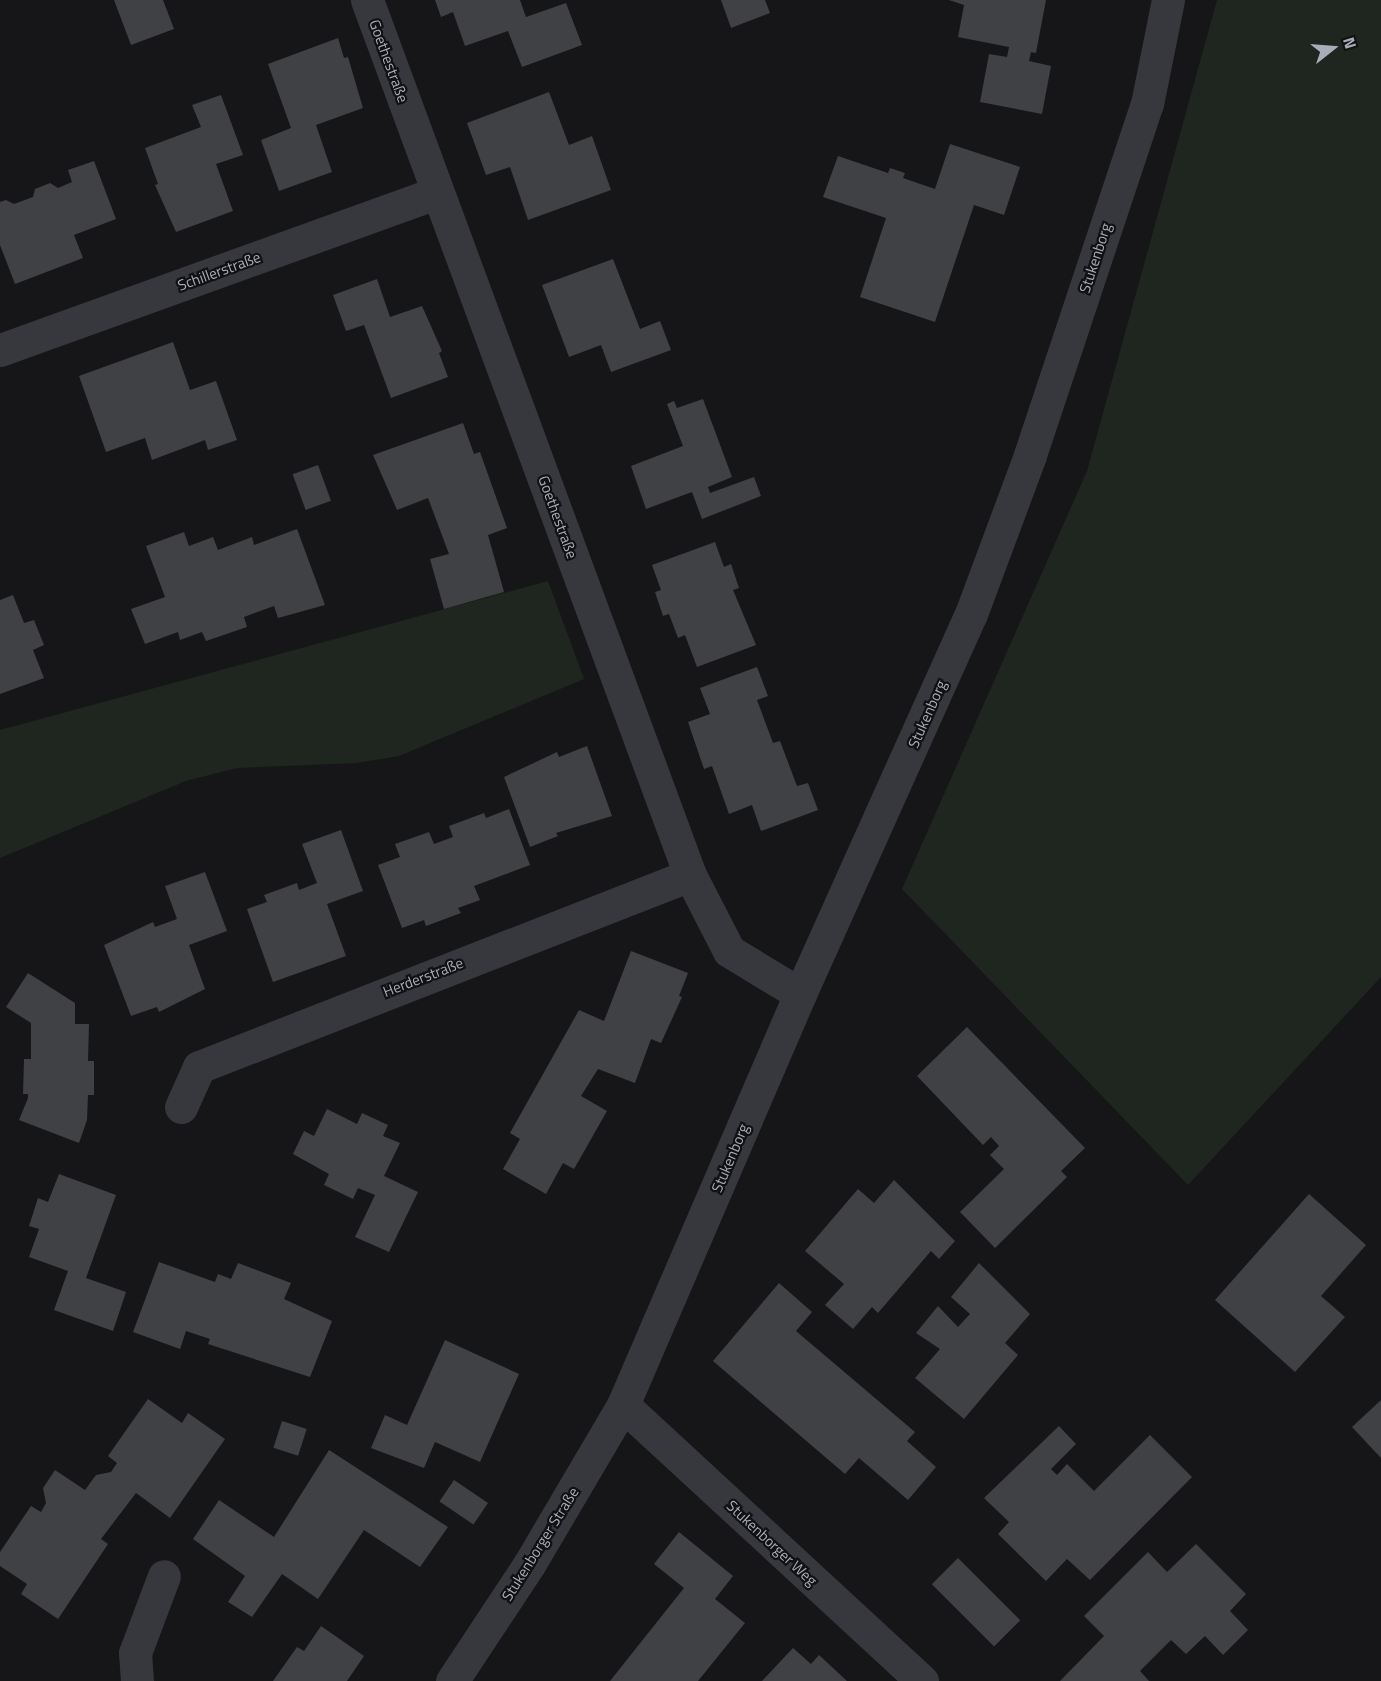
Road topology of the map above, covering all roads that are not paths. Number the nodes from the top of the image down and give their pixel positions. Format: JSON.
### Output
{"nodes":[{"id":1,"x":367,"y":0,"type":"edge"},
{"id":2,"x":1168,"y":0,"type":"edge"},
{"id":3,"x":437,"y":193,"type":"junction"},
{"id":4,"x":0,"y":350,"type":"edge"},
{"id":5,"x":690,"y":875,"type":"junction"},
{"id":6,"x":800,"y":994,"type":"junction"},
{"id":7,"x":181,"y":1107,"type":"dead end"},
{"id":8,"x":623,"y":1405,"type":"junction"},
{"id":9,"x":164,"y":1576,"type":"dead end"},
{"id":10,"x":137,"y":1681,"type":"edge"},
{"id":11,"x":452,"y":1681,"type":"edge"},
{"id":12,"x":922,"y":1681,"type":"edge"}],
"edges":[{"from":1,"to":3,"type":"street","name":"Goethestraße"},
{"from":2,"to":6,"type":"street","name":"Stukenborg"},
{"from":3,"to":4,"type":"street","name":"Schillerstraße"},
{"from":3,"to":5,"type":"street","name":"Goethestraße"},
{"from":5,"to":6,"type":"street","name":"Goethestraße"},
{"from":5,"to":7,"type":"street","name":"Herderstraße"},
{"from":6,"to":8,"type":"street","name":"Stukenborg"},
{"from":8,"to":11,"type":"street","name":"Stukenborger Straße"},
{"from":8,"to":12,"type":"street","name":"Stukenborger Weg"},
{"from":9,"to":10,"type":"street"}]}
